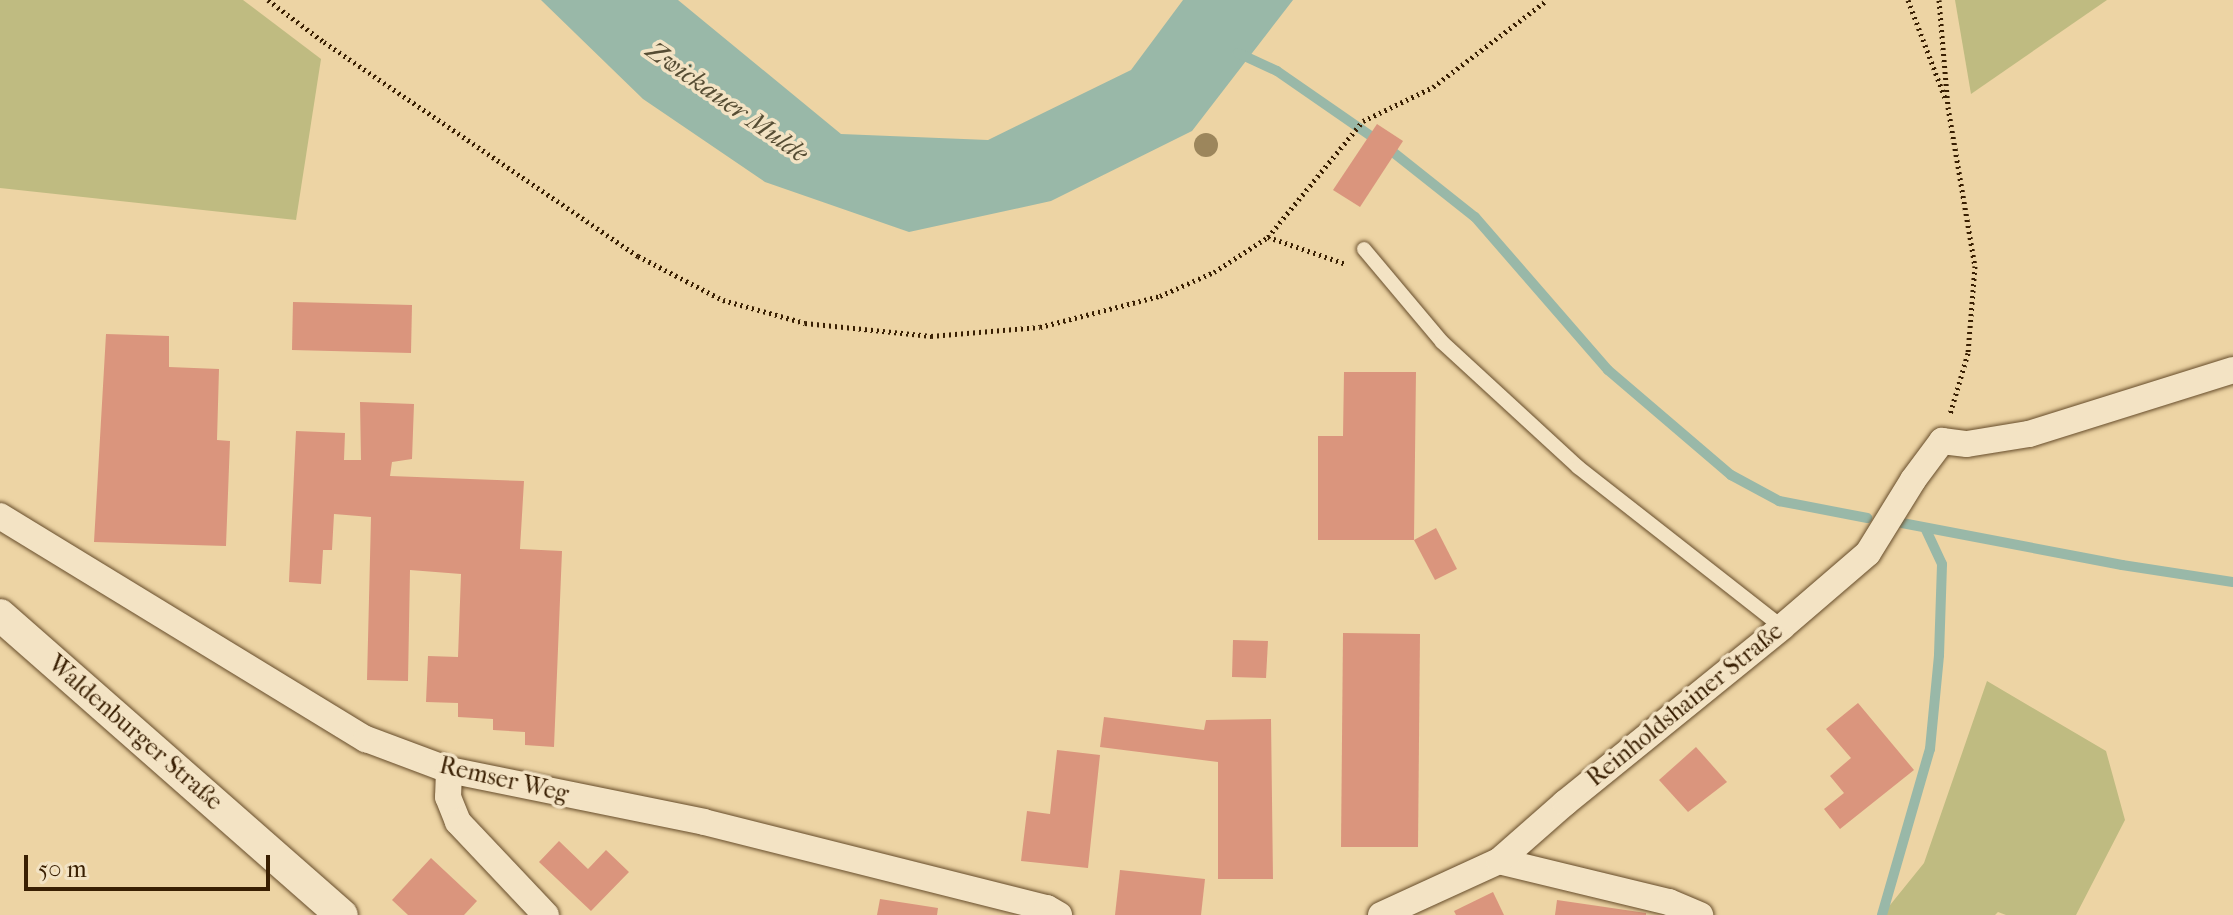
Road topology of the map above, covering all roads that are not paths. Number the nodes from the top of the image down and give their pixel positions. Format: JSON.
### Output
{"nodes":[{"id":1,"x":1364,"y":249,"type":"dead end"},
{"id":2,"x":2233,"y":370,"type":"edge"},
{"id":3,"x":0,"y":516,"type":"edge"},
{"id":4,"x":5,"y":624,"type":"edge"},
{"id":5,"x":1782,"y":627,"type":"junction"},
{"id":6,"x":449,"y":770,"type":"junction"},
{"id":7,"x":1499,"y":861,"type":"junction"},
{"id":8,"x":342,"y":915,"type":"edge"},
{"id":9,"x":546,"y":915,"type":"edge"},
{"id":10,"x":1059,"y":915,"type":"edge"},
{"id":11,"x":1381,"y":915,"type":"edge"},
{"id":12,"x":1700,"y":915,"type":"edge"}],
"edges":[{"from":1,"to":5,"type":"lane"},
{"from":2,"to":5,"type":"street","name":"Reinholdshainer Straße"},
{"from":3,"to":6,"type":"street","name":"Remser Weg"},
{"from":4,"to":8,"type":"street","name":"Waldenburger Straße"},
{"from":5,"to":7,"type":"street","name":"Reinholdshainer Straße"},
{"from":6,"to":9,"type":"street"},
{"from":6,"to":10,"type":"street","name":"Remser Weg"},
{"from":7,"to":11,"type":"street","name":"Reinholdshainer Straße"},
{"from":7,"to":12,"type":"street"}]}
